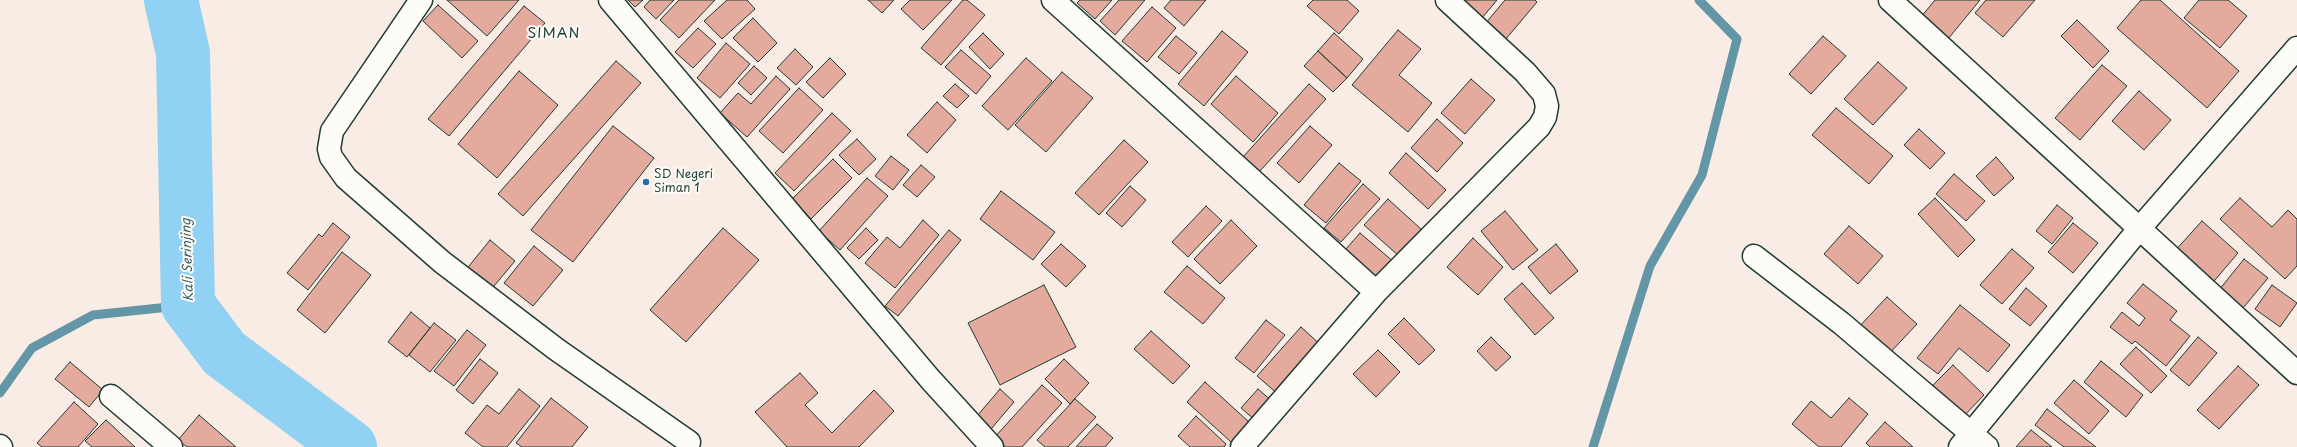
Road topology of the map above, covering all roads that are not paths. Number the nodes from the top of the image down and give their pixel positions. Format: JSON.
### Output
{"nodes":[{"id":1,"x":421,"y":0,"type":"edge"},
{"id":2,"x":610,"y":0,"type":"edge"},
{"id":3,"x":1053,"y":0,"type":"edge"},
{"id":4,"x":1446,"y":0,"type":"edge"},
{"id":5,"x":1890,"y":0,"type":"edge"},
{"id":6,"x":2297,"y":48,"type":"edge"},
{"id":7,"x":2139,"y":230,"type":"junction"},
{"id":8,"x":1754,"y":256,"type":"dead end"},
{"id":9,"x":1376,"y":292,"type":"junction"},
{"id":10,"x":2297,"y":373,"type":"edge"},
{"id":11,"x":111,"y":396,"type":"dead end"},
{"id":12,"x":689,"y":442,"type":"dead end"},
{"id":13,"x":1973,"y":443,"type":"edge"},
{"id":14,"x":171,"y":447,"type":"edge"},
{"id":15,"x":992,"y":447,"type":"edge"},
{"id":16,"x":1242,"y":447,"type":"edge"}],
"edges":[{"from":1,"to":12,"type":"street"},
{"from":2,"to":15,"type":"street"},
{"from":3,"to":9,"type":"street"},
{"from":4,"to":9,"type":"street"},
{"from":5,"to":7,"type":"street"},
{"from":6,"to":7,"type":"street"},
{"from":7,"to":10,"type":"street"},
{"from":7,"to":13,"type":"street"},
{"from":8,"to":13,"type":"street"},
{"from":9,"to":16,"type":"street"},
{"from":11,"to":14,"type":"street"}]}
